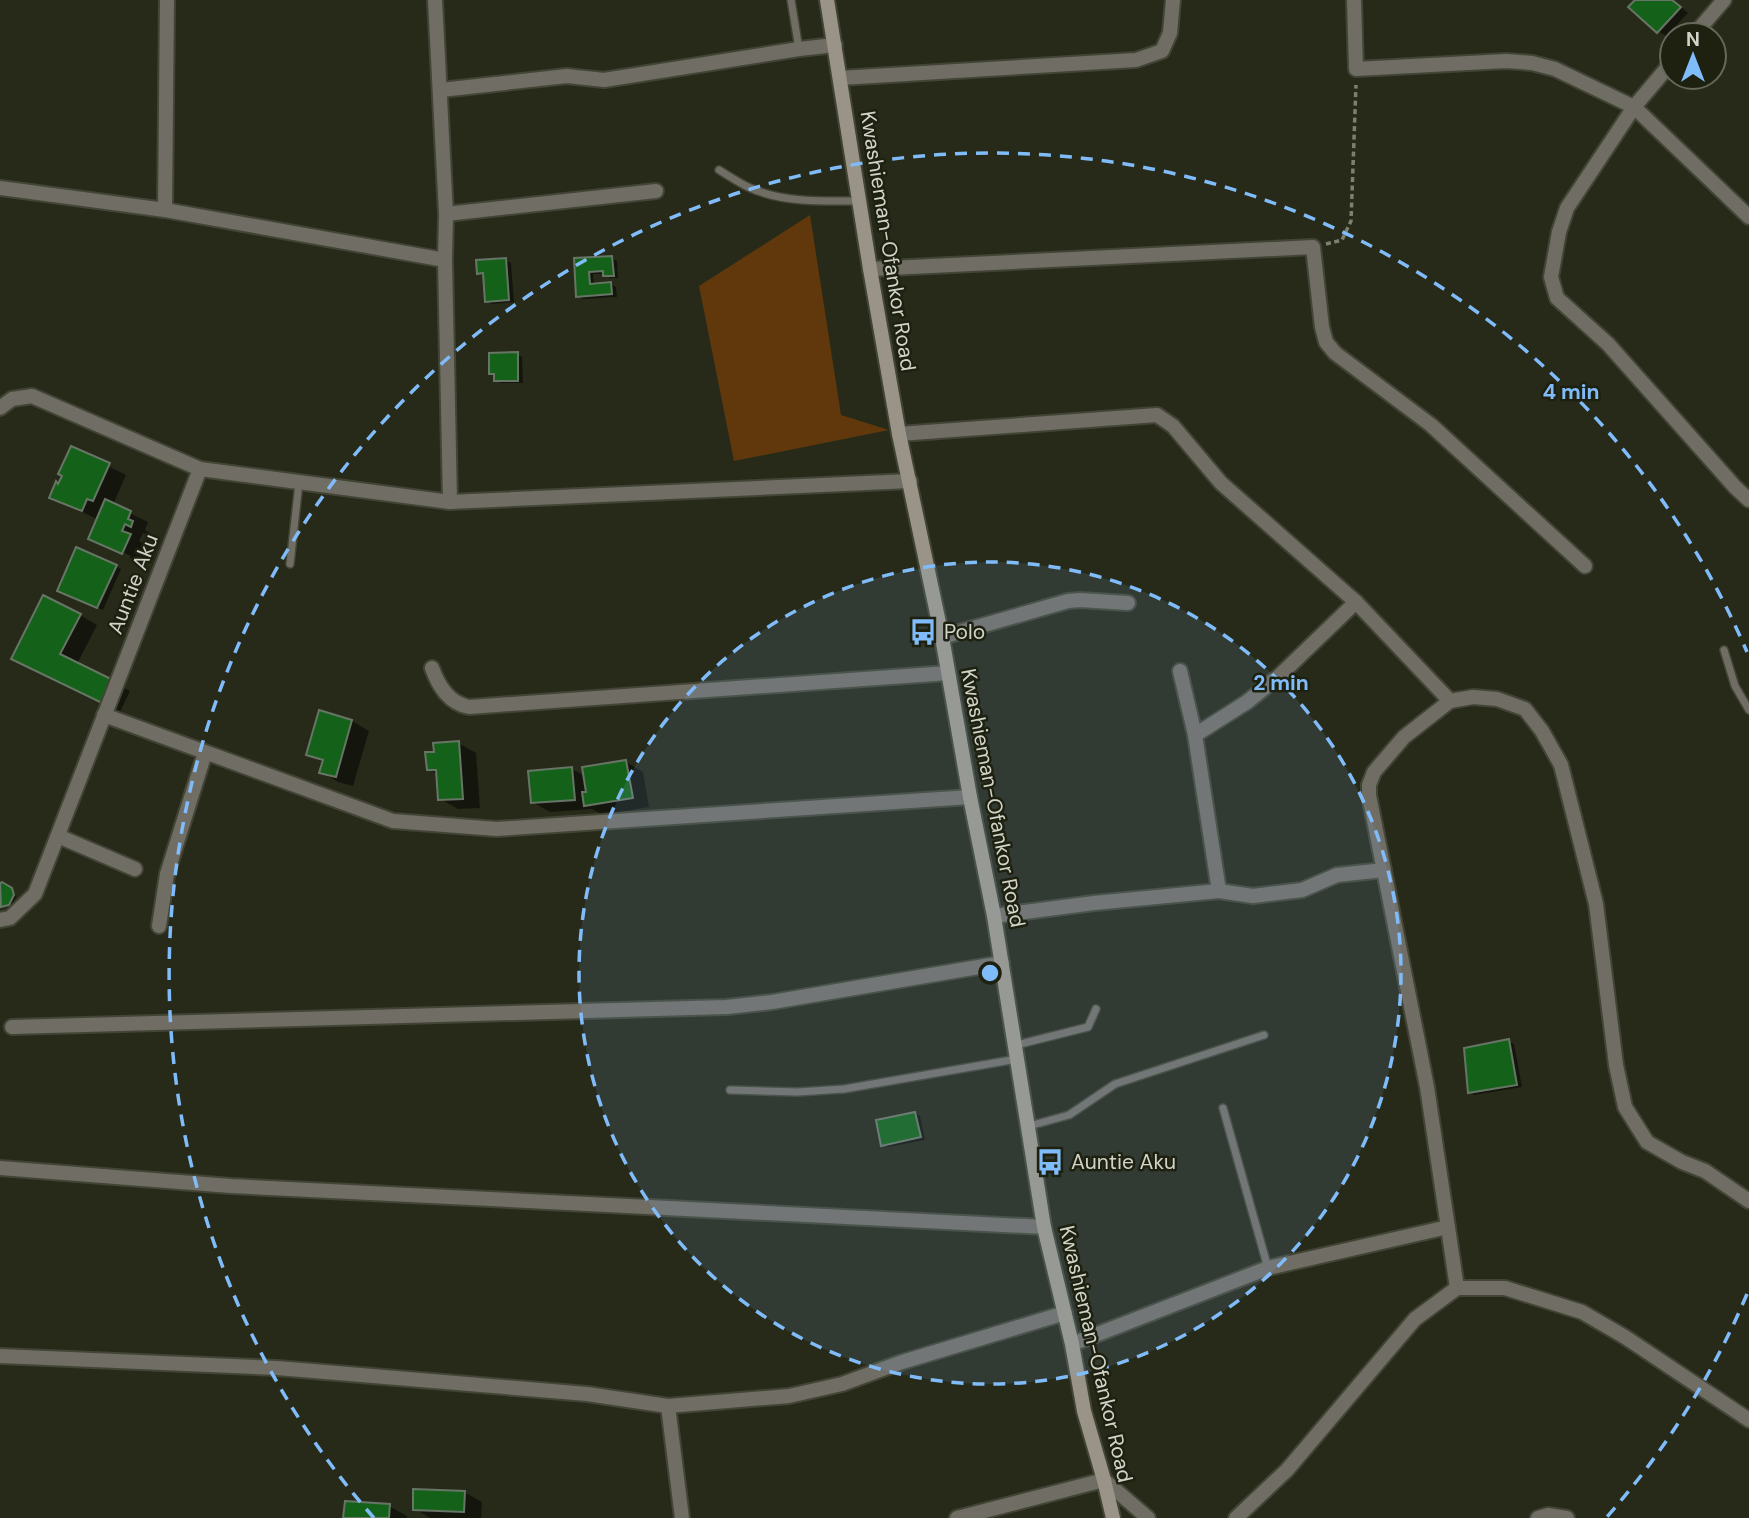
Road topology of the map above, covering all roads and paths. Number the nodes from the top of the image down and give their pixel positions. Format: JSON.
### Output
{"nodes":[{"id":1,"x":167,"y":0,"type":"edge"},
{"id":2,"x":435,"y":0,"type":"edge"},
{"id":3,"x":791,"y":0,"type":"edge"},
{"id":4,"x":827,"y":0,"type":"edge"},
{"id":5,"x":1173,"y":0,"type":"edge"},
{"id":6,"x":1354,"y":0,"type":"edge"},
{"id":7,"x":1724,"y":0,"type":"edge"},
{"id":8,"x":1707,"y":21,"type":"edge"},
{"id":9,"x":835,"y":45,"type":"junction"},
{"id":10,"x":799,"y":49,"type":"junction"},
{"id":11,"x":1356,"y":69,"type":"junction"},
{"id":12,"x":840,"y":78,"type":"junction"},
{"id":13,"x":1658,"y":79,"type":"edge"},
{"id":14,"x":441,"y":90,"type":"junction"},
{"id":15,"x":1634,"y":107,"type":"junction"},
{"id":16,"x":719,"y":170,"type":"dead end"},
{"id":17,"x":0,"y":188,"type":"edge"},
{"id":18,"x":656,"y":191,"type":"dead end"},
{"id":19,"x":861,"y":201,"type":"junction"},
{"id":20,"x":165,"y":210,"type":"junction"},
{"id":21,"x":446,"y":214,"type":"junction"},
{"id":22,"x":1749,"y":217,"type":"edge"},
{"id":23,"x":1312,"y":247,"type":"junction"},
{"id":24,"x":445,"y":260,"type":"junction"},
{"id":25,"x":870,"y":269,"type":"junction"},
{"id":26,"x":0,"y":408,"type":"edge"},
{"id":27,"x":899,"y":435,"type":"junction"},
{"id":28,"x":200,"y":469,"type":"junction"},
{"id":29,"x":910,"y":481,"type":"junction"},
{"id":30,"x":299,"y":482,"type":"junction"},
{"id":31,"x":1749,"y":500,"type":"edge"},
{"id":32,"x":450,"y":502,"type":"junction"},
{"id":33,"x":290,"y":565,"type":"dead end"},
{"id":34,"x":1585,"y":566,"type":"dead end"},
{"id":35,"x":1356,"y":602,"type":"junction"},
{"id":36,"x":1128,"y":603,"type":"dead end"},
{"id":37,"x":942,"y":638,"type":"junction"},
{"id":38,"x":1724,"y":650,"type":"dead end"},
{"id":39,"x":432,"y":668,"type":"dead end"},
{"id":40,"x":1180,"y":671,"type":"dead end"},
{"id":41,"x":948,"y":674,"type":"junction"},
{"id":42,"x":1450,"y":701,"type":"junction"},
{"id":43,"x":1749,"y":710,"type":"edge"},
{"id":44,"x":104,"y":715,"type":"junction"},
{"id":45,"x":1195,"y":735,"type":"junction"},
{"id":46,"x":205,"y":753,"type":"junction"},
{"id":47,"x":970,"y":797,"type":"junction"},
{"id":48,"x":58,"y":836,"type":"junction"},
{"id":49,"x":135,"y":869,"type":"dead end"},
{"id":50,"x":1384,"y":870,"type":"junction"},
{"id":51,"x":1219,"y":891,"type":"junction"},
{"id":52,"x":994,"y":916,"type":"junction"},
{"id":53,"x":0,"y":920,"type":"edge"},
{"id":54,"x":159,"y":926,"type":"dead end"},
{"id":55,"x":1003,"y":963,"type":"junction"},
{"id":56,"x":1096,"y":1009,"type":"dead end"},
{"id":57,"x":12,"y":1027,"type":"dead end"},
{"id":58,"x":1264,"y":1035,"type":"dead end"},
{"id":59,"x":1017,"y":1052,"type":"junction"},
{"id":60,"x":730,"y":1090,"type":"dead end"},
{"id":61,"x":1223,"y":1108,"type":"dead end"},
{"id":62,"x":1029,"y":1126,"type":"junction"},
{"id":63,"x":0,"y":1168,"type":"edge"},
{"id":64,"x":1749,"y":1201,"type":"edge"},
{"id":65,"x":1044,"y":1227,"type":"junction"},
{"id":66,"x":1448,"y":1227,"type":"junction"},
{"id":67,"x":1268,"y":1268,"type":"junction"},
{"id":68,"x":1457,"y":1288,"type":"junction"},
{"id":69,"x":1065,"y":1313,"type":"junction"},
{"id":70,"x":1072,"y":1344,"type":"junction"},
{"id":71,"x":0,"y":1356,"type":"edge"},
{"id":72,"x":668,"y":1406,"type":"junction"},
{"id":73,"x":1749,"y":1420,"type":"edge"},
{"id":74,"x":1104,"y":1480,"type":"junction"},
{"id":75,"x":682,"y":1518,"type":"edge"},
{"id":76,"x":957,"y":1518,"type":"edge"},
{"id":77,"x":1113,"y":1518,"type":"edge"},
{"id":78,"x":1148,"y":1518,"type":"edge"},
{"id":79,"x":1236,"y":1518,"type":"edge"},
{"id":80,"x":1538,"y":1518,"type":"edge"},
{"id":81,"x":1567,"y":1518,"type":"edge"}],
"edges":[{"from":1,"to":20,"type":"street"},
{"from":2,"to":14,"type":"street"},
{"from":3,"to":10,"type":"lane"},
{"from":4,"to":9,"type":"main road","name":"Kwashieman-Ofankor Road"},
{"from":5,"to":12,"type":"street"},
{"from":6,"to":11,"type":"street"},
{"from":7,"to":8,"type":"street"},
{"from":9,"to":10,"type":"street"},
{"from":9,"to":12,"type":"main road","name":"Kwashieman-Ofankor Road"},
{"from":10,"to":14,"type":"street"},
{"from":11,"to":15,"type":"street"},
{"from":11,"to":23,"type":"path"},
{"from":12,"to":19,"type":"main road","name":"Kwashieman-Ofankor Road"},
{"from":13,"to":15,"type":"street"},
{"from":14,"to":21,"type":"street"},
{"from":15,"to":22,"type":"street"},
{"from":15,"to":31,"type":"street"},
{"from":16,"to":19,"type":"lane"},
{"from":17,"to":20,"type":"street"},
{"from":18,"to":21,"type":"street"},
{"from":19,"to":25,"type":"main road","name":"Kwashieman-Ofankor Road"},
{"from":20,"to":24,"type":"street"},
{"from":21,"to":24,"type":"street"},
{"from":23,"to":25,"type":"street"},
{"from":23,"to":34,"type":"street"},
{"from":24,"to":32,"type":"street"},
{"from":25,"to":27,"type":"main road","name":"Kwashieman-Ofankor Road"},
{"from":26,"to":28,"type":"street"},
{"from":27,"to":29,"type":"main road","name":"Kwashieman-Ofankor Road"},
{"from":27,"to":35,"type":"street"},
{"from":28,"to":30,"type":"street"},
{"from":28,"to":44,"type":"street","name":"Auntie Aku"},
{"from":29,"to":32,"type":"street"},
{"from":29,"to":37,"type":"main road","name":"Kwashieman-Ofankor Road"},
{"from":30,"to":32,"type":"street"},
{"from":30,"to":33,"type":"lane"},
{"from":35,"to":42,"type":"street"},
{"from":35,"to":45,"type":"street"},
{"from":36,"to":37,"type":"street"},
{"from":37,"to":41,"type":"main road","name":"Kwashieman-Ofankor Road"},
{"from":38,"to":43,"type":"lane"},
{"from":39,"to":41,"type":"street"},
{"from":40,"to":45,"type":"street"},
{"from":41,"to":47,"type":"main road","name":"Kwashieman-Ofankor Road"},
{"from":42,"to":50,"type":"street"},
{"from":42,"to":64,"type":"street"},
{"from":44,"to":46,"type":"street"},
{"from":44,"to":48,"type":"street","name":"Auntie Aku"},
{"from":45,"to":51,"type":"street"},
{"from":46,"to":47,"type":"street"},
{"from":46,"to":54,"type":"street"},
{"from":47,"to":52,"type":"main road","name":"Kwashieman-Ofankor Road"},
{"from":48,"to":49,"type":"street"},
{"from":48,"to":53,"type":"street","name":"Auntie Aku"},
{"from":50,"to":51,"type":"street"},
{"from":50,"to":66,"type":"street"},
{"from":51,"to":52,"type":"street"},
{"from":52,"to":55,"type":"main road","name":"Kwashieman-Ofankor Road"},
{"from":55,"to":57,"type":"street"},
{"from":55,"to":59,"type":"main road","name":"Kwashieman-Ofankor Road"},
{"from":56,"to":59,"type":"lane"},
{"from":58,"to":62,"type":"lane"},
{"from":59,"to":60,"type":"lane"},
{"from":59,"to":62,"type":"main road","name":"Kwashieman-Ofankor Road"},
{"from":61,"to":67,"type":"lane"},
{"from":62,"to":65,"type":"main road","name":"Kwashieman-Ofankor Road"},
{"from":63,"to":65,"type":"street"},
{"from":65,"to":69,"type":"main road","name":"Kwashieman-Ofankor Road"},
{"from":66,"to":67,"type":"street"},
{"from":66,"to":68,"type":"street"},
{"from":67,"to":70,"type":"street"},
{"from":68,"to":73,"type":"street"},
{"from":68,"to":79,"type":"street"},
{"from":69,"to":70,"type":"main road","name":"Kwashieman-Ofankor Road"},
{"from":69,"to":72,"type":"street"},
{"from":70,"to":74,"type":"main road","name":"Kwashieman-Ofankor Road"},
{"from":71,"to":72,"type":"street"},
{"from":72,"to":75,"type":"street"},
{"from":74,"to":76,"type":"street"},
{"from":74,"to":77,"type":"main road","name":"Kwashieman-Ofankor Road"},
{"from":74,"to":78,"type":"street"},
{"from":80,"to":81,"type":"street"}]}
